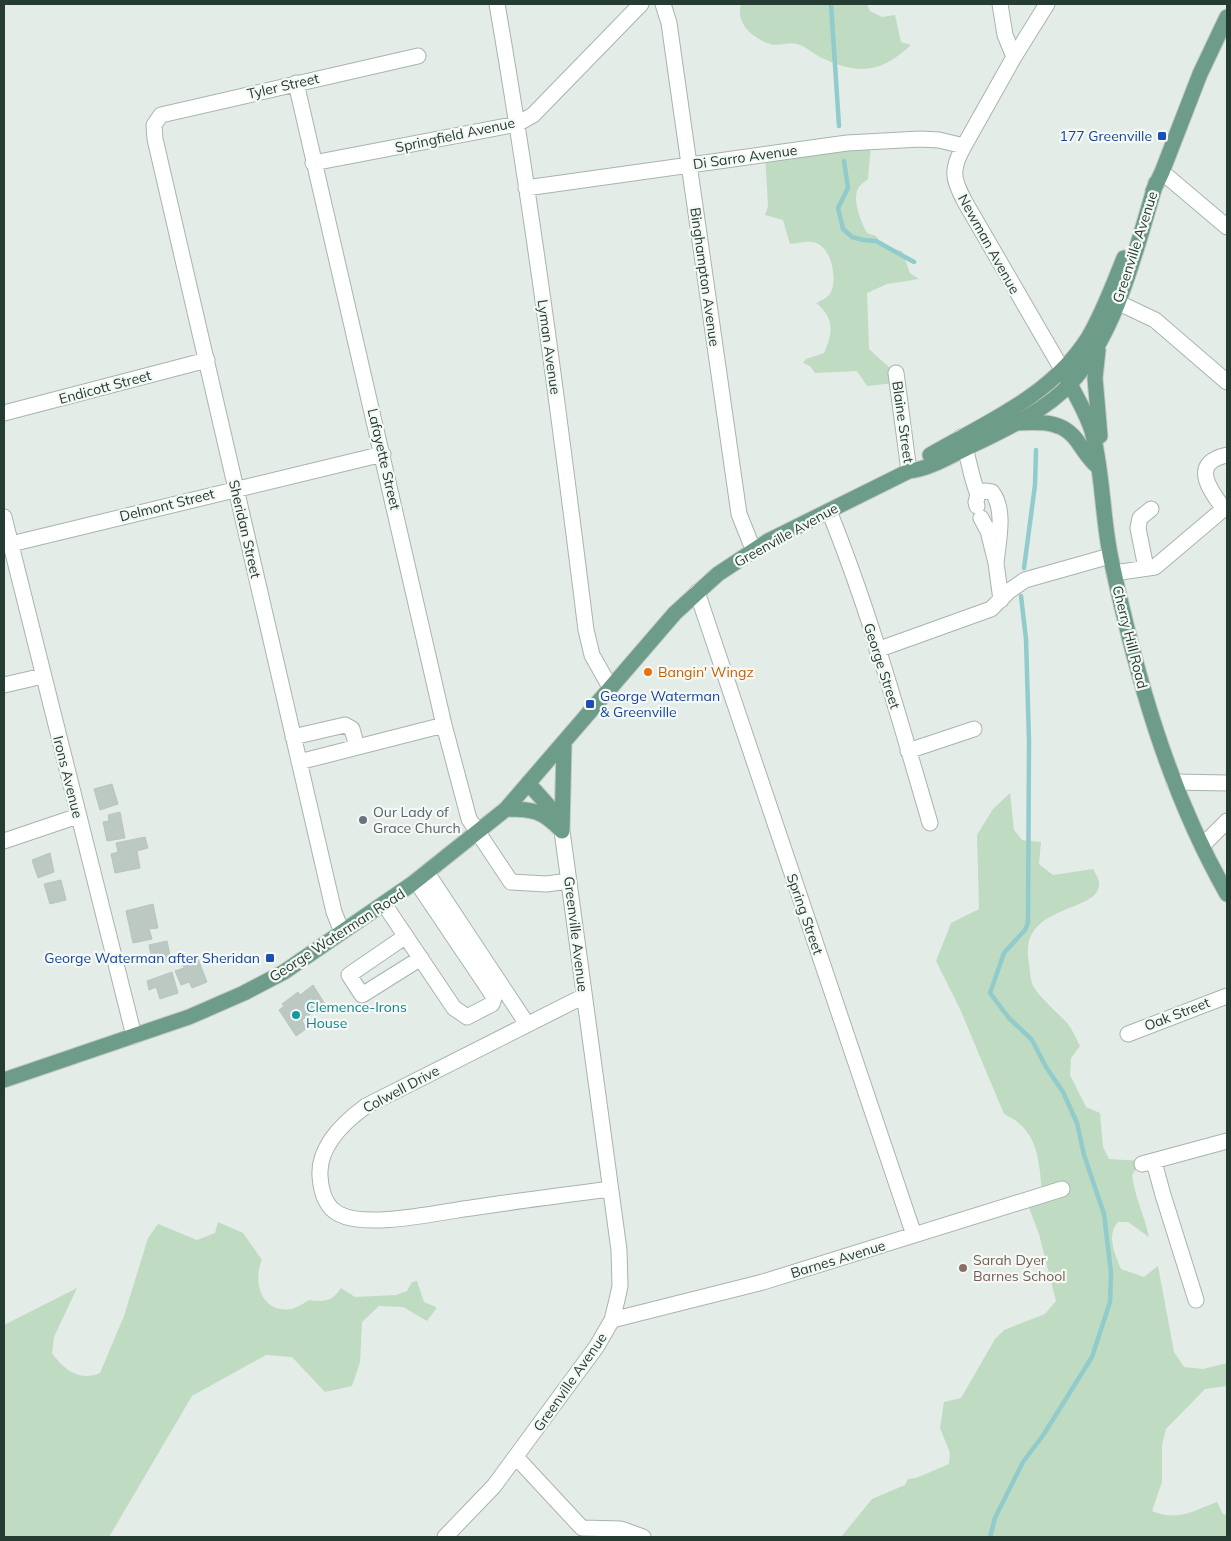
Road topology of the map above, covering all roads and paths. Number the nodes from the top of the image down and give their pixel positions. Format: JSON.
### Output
{"nodes":[{"id":1,"x":498,"y":4,"type":"edge"},
{"id":2,"x":641,"y":4,"type":"edge"},
{"id":3,"x":663,"y":4,"type":"edge"},
{"id":4,"x":1000,"y":4,"type":"edge"},
{"id":5,"x":1047,"y":4,"type":"edge"},
{"id":6,"x":1227,"y":16,"type":"edge"},
{"id":7,"x":418,"y":56,"type":"dead end"},
{"id":8,"x":1014,"y":57,"type":"junction"},
{"id":9,"x":296,"y":83,"type":"junction"},
{"id":10,"x":517,"y":124,"type":"junction"},
{"id":11,"x":154,"y":125,"type":"joint"},
{"id":12,"x":964,"y":146,"type":"junction"},
{"id":13,"x":313,"y":163,"type":"junction"},
{"id":14,"x":690,"y":165,"type":"junction"},
{"id":15,"x":1159,"y":177,"type":"junction"},
{"id":16,"x":526,"y":188,"type":"junction"},
{"id":17,"x":1227,"y":227,"type":"edge"},
{"id":18,"x":1117,"y":302,"type":"junction"},
{"id":19,"x":1099,"y":342,"type":"junction"},
{"id":20,"x":207,"y":360,"type":"junction"},
{"id":21,"x":896,"y":373,"type":"dead end"},
{"id":22,"x":1066,"y":377,"type":"junction"},
{"id":23,"x":1227,"y":382,"type":"edge"},
{"id":24,"x":4,"y":413,"type":"edge"},
{"id":25,"x":1015,"y":423,"type":"junction"},
{"id":26,"x":963,"y":442,"type":"junction"},
{"id":27,"x":383,"y":454,"type":"junction"},
{"id":28,"x":1227,"y":455,"type":"edge"},
{"id":29,"x":1097,"y":466,"type":"junction"},
{"id":30,"x":909,"y":471,"type":"junction"},
{"id":31,"x":235,"y":488,"type":"junction"},
{"id":32,"x":979,"y":506,"type":"junction"},
{"id":33,"x":1226,"y":508,"type":"edge"},
{"id":34,"x":1151,"y":509,"type":"dead end"},
{"id":35,"x":828,"y":511,"type":"junction"},
{"id":36,"x":4,"y":517,"type":"edge"},
{"id":37,"x":1105,"y":520,"type":"junction"},
{"id":38,"x":11,"y":544,"type":"junction"},
{"id":39,"x":753,"y":549,"type":"junction"},
{"id":40,"x":1110,"y":556,"type":"junction"},
{"id":41,"x":996,"y":563,"type":"junction"},
{"id":42,"x":1146,"y":568,"type":"junction"},
{"id":43,"x":1114,"y":573,"type":"junction"},
{"id":44,"x":697,"y":592,"type":"junction"},
{"id":45,"x":1001,"y":600,"type":"junction"},
{"id":46,"x":877,"y":650,"type":"junction"},
{"id":47,"x":43,"y":676,"type":"junction"},
{"id":48,"x":4,"y":685,"type":"edge"},
{"id":49,"x":610,"y":687,"type":"junction"},
{"id":50,"x":444,"y":724,"type":"junction"},
{"id":51,"x":974,"y":729,"type":"dead end"},
{"id":52,"x":293,"y":737,"type":"junction"},
{"id":53,"x":564,"y":743,"type":"junction"},
{"id":54,"x":357,"y":747,"type":"junction"},
{"id":55,"x":908,"y":751,"type":"junction"},
{"id":56,"x":299,"y":762,"type":"junction"},
{"id":57,"x":1174,"y":782,"type":"junction"},
{"id":58,"x":528,"y":783,"type":"junction"},
{"id":59,"x":1227,"y":783,"type":"edge"},
{"id":60,"x":506,"y":809,"type":"junction"},
{"id":61,"x":554,"y":812,"type":"joint"},
{"id":62,"x":78,"y":816,"type":"junction"},
{"id":63,"x":1227,"y":821,"type":"edge"},
{"id":64,"x":930,"y":823,"type":"dead end"},
{"id":65,"x":562,"y":831,"type":"junction"},
{"id":66,"x":477,"y":833,"type":"junction"},
{"id":67,"x":4,"y":841,"type":"edge"},
{"id":68,"x":1202,"y":846,"type":"junction"},
{"id":69,"x":422,"y":877,"type":"junction"},
{"id":70,"x":569,"y":881,"type":"junction"},
{"id":71,"x":1227,"y":894,"type":"edge"},
{"id":72,"x":384,"y":904,"type":"junction"},
{"id":73,"x":342,"y":932,"type":"junction"},
{"id":74,"x":406,"y":936,"type":"junction"},
{"id":75,"x":421,"y":958,"type":"junction"},
{"id":76,"x":584,"y":996,"type":"junction"},
{"id":77,"x":1227,"y":996,"type":"edge"},
{"id":78,"x":527,"y":1024,"type":"junction"},
{"id":79,"x":1128,"y":1034,"type":"dead end"},
{"id":80,"x":134,"y":1036,"type":"junction"},
{"id":81,"x":4,"y":1080,"type":"edge"},
{"id":82,"x":1227,"y":1141,"type":"edge"},
{"id":83,"x":610,"y":1189,"type":"junction"},
{"id":84,"x":1062,"y":1189,"type":"dead end"},
{"id":85,"x":914,"y":1235,"type":"junction"},
{"id":86,"x":1196,"y":1300,"type":"dead end"},
{"id":87,"x":612,"y":1320,"type":"junction"},
{"id":88,"x":516,"y":1457,"type":"junction"},
{"id":89,"x":445,"y":1537,"type":"edge"},
{"id":90,"x":643,"y":1537,"type":"edge"}],
"edges":[{"from":1,"to":10,"type":"street","name":"Lyman Avenue"},
{"from":2,"to":10,"type":"street","name":"Springfield Avenue"},
{"from":3,"to":14,"type":"street","name":"Binghampton Avenue"},
{"from":4,"to":8,"type":"street"},
{"from":5,"to":8,"type":"street","name":"Newman Avenue"},
{"from":6,"to":15,"type":"main road","name":"Greenville Avenue"},
{"from":7,"to":9,"type":"street","name":"Tyler Street"},
{"from":8,"to":12,"type":"street","name":"Newman Avenue"},
{"from":9,"to":11,"type":"street","name":"Tyler Street"},
{"from":9,"to":13,"type":"street","name":"Lafayette Street"},
{"from":10,"to":13,"type":"street","name":"Springfield Avenue"},
{"from":10,"to":16,"type":"street","name":"Lyman Avenue"},
{"from":11,"to":20,"type":"street","name":"Sheridan Street"},
{"from":12,"to":14,"type":"street","name":"Di Sarro Avenue"},
{"from":12,"to":22,"type":"street","name":"Newman Avenue"},
{"from":13,"to":27,"type":"street","name":"Lafayette Street"},
{"from":14,"to":16,"type":"street","name":"Di Sarro Avenue"},
{"from":14,"to":39,"type":"street","name":"Binghampton Avenue"},
{"from":15,"to":17,"type":"street"},
{"from":15,"to":18,"type":"main road","name":"Greenville Avenue"},
{"from":15,"to":22,"type":"main road","name":"Greenville Avenue"},
{"from":16,"to":49,"type":"street","name":"Lyman Avenue"},
{"from":18,"to":19,"type":"main road","name":"Greenville Avenue"},
{"from":18,"to":23,"type":"street"},
{"from":19,"to":22,"type":"main road","name":"Greenville Avenue"},
{"from":19,"to":37,"type":"main road"},
{"from":20,"to":24,"type":"street","name":"Endicott Street"},
{"from":20,"to":31,"type":"street","name":"Sheridan Street"},
{"from":21,"to":30,"type":"street","name":"Blaine Street"},
{"from":22,"to":25,"type":"main road","name":"Greenville Avenue"},
{"from":22,"to":26,"type":"main road","name":"Greenville Avenue"},
{"from":22,"to":29,"type":"main road","name":"Cherry Hill Road"},
{"from":25,"to":26,"type":"main road","name":"Greenville Avenue"},
{"from":25,"to":29,"type":"main road"},
{"from":26,"to":30,"type":"main road","name":"Greenville Avenue"},
{"from":26,"to":32,"type":"street"},
{"from":27,"to":31,"type":"street","name":"Delmont Street"},
{"from":27,"to":50,"type":"street","name":"Lafayette Street"},
{"from":28,"to":33,"type":"street"},
{"from":29,"to":37,"type":"main road","name":"Cherry Hill Road"},
{"from":30,"to":35,"type":"main road","name":"Greenville Avenue"},
{"from":31,"to":38,"type":"street","name":"Delmont Street"},
{"from":31,"to":52,"type":"street","name":"Sheridan Street"},
{"from":32,"to":41,"type":"street"},
{"from":32,"to":41,"type":"street"},
{"from":33,"to":42,"type":"street"},
{"from":34,"to":42,"type":"street"},
{"from":35,"to":39,"type":"main road","name":"Greenville Avenue"},
{"from":35,"to":46,"type":"street","name":"George Street"},
{"from":36,"to":38,"type":"street","name":"Irons Avenue"},
{"from":37,"to":40,"type":"main road","name":"Cherry Hill Road"},
{"from":38,"to":47,"type":"street","name":"Irons Avenue"},
{"from":39,"to":44,"type":"main road","name":"Greenville Avenue"},
{"from":40,"to":43,"type":"main road","name":"Cherry Hill Road"},
{"from":40,"to":45,"type":"street"},
{"from":41,"to":45,"type":"street"},
{"from":42,"to":43,"type":"street"},
{"from":43,"to":57,"type":"main road","name":"Cherry Hill Road"},
{"from":44,"to":49,"type":"main road","name":"Greenville Avenue"},
{"from":44,"to":85,"type":"street","name":"Spring Street"},
{"from":45,"to":46,"type":"street"},
{"from":46,"to":55,"type":"street","name":"George Street"},
{"from":47,"to":48,"type":"street"},
{"from":47,"to":62,"type":"street","name":"Irons Avenue"},
{"from":49,"to":53,"type":"main road","name":"Greenville Avenue"},
{"from":50,"to":54,"type":"street"},
{"from":50,"to":66,"type":"street","name":"Lafayette Street"},
{"from":51,"to":55,"type":"street"},
{"from":52,"to":54,"type":"street"},
{"from":52,"to":56,"type":"street","name":"Sheridan Street"},
{"from":53,"to":58,"type":"main road","name":"Greenville Avenue"},
{"from":53,"to":65,"type":"main road"},
{"from":54,"to":56,"type":"street"},
{"from":55,"to":64,"type":"street","name":"George Street"},
{"from":56,"to":73,"type":"street","name":"Sheridan Street"},
{"from":57,"to":59,"type":"street"},
{"from":57,"to":68,"type":"main road","name":"Cherry Hill Road"},
{"from":58,"to":60,"type":"main road","name":"George Waterman Road"},
{"from":58,"to":61,"type":"main road","name":"Greenville Avenue"},
{"from":60,"to":65,"type":"main road"},
{"from":60,"to":66,"type":"main road","name":"George Waterman Road"},
{"from":61,"to":65,"type":"street","name":"Greenville Avenue"},
{"from":62,"to":67,"type":"street"},
{"from":62,"to":80,"type":"street","name":"Irons Avenue"},
{"from":63,"to":68,"type":"street"},
{"from":65,"to":70,"type":"street","name":"Greenville Avenue"},
{"from":66,"to":69,"type":"main road","name":"George Waterman Road"},
{"from":66,"to":70,"type":"street","name":"Lafayette Street"},
{"from":68,"to":71,"type":"main road","name":"Cherry Hill Road"},
{"from":69,"to":72,"type":"main road","name":"George Waterman Road"},
{"from":69,"to":75,"type":"street"},
{"from":69,"to":78,"type":"street"},
{"from":70,"to":76,"type":"street","name":"Greenville Avenue"},
{"from":72,"to":73,"type":"main road","name":"George Waterman Road"},
{"from":72,"to":74,"type":"street"},
{"from":73,"to":80,"type":"main road","name":"George Waterman Road"},
{"from":74,"to":75,"type":"street"},
{"from":74,"to":75,"type":"street"},
{"from":76,"to":78,"type":"street","name":"Colwell Drive"},
{"from":76,"to":83,"type":"street","name":"Greenville Avenue"},
{"from":77,"to":79,"type":"street","name":"Oak Street"},
{"from":78,"to":83,"type":"street","name":"Colwell Drive"},
{"from":80,"to":81,"type":"main road","name":"George Waterman Road"},
{"from":82,"to":86,"type":"street"},
{"from":83,"to":87,"type":"street","name":"Greenville Avenue"},
{"from":84,"to":85,"type":"street","name":"Barnes Avenue"},
{"from":85,"to":87,"type":"street","name":"Barnes Avenue"},
{"from":87,"to":88,"type":"street","name":"Greenville Avenue"},
{"from":88,"to":89,"type":"street","name":"Greenville Avenue"},
{"from":88,"to":90,"type":"street"}]}
